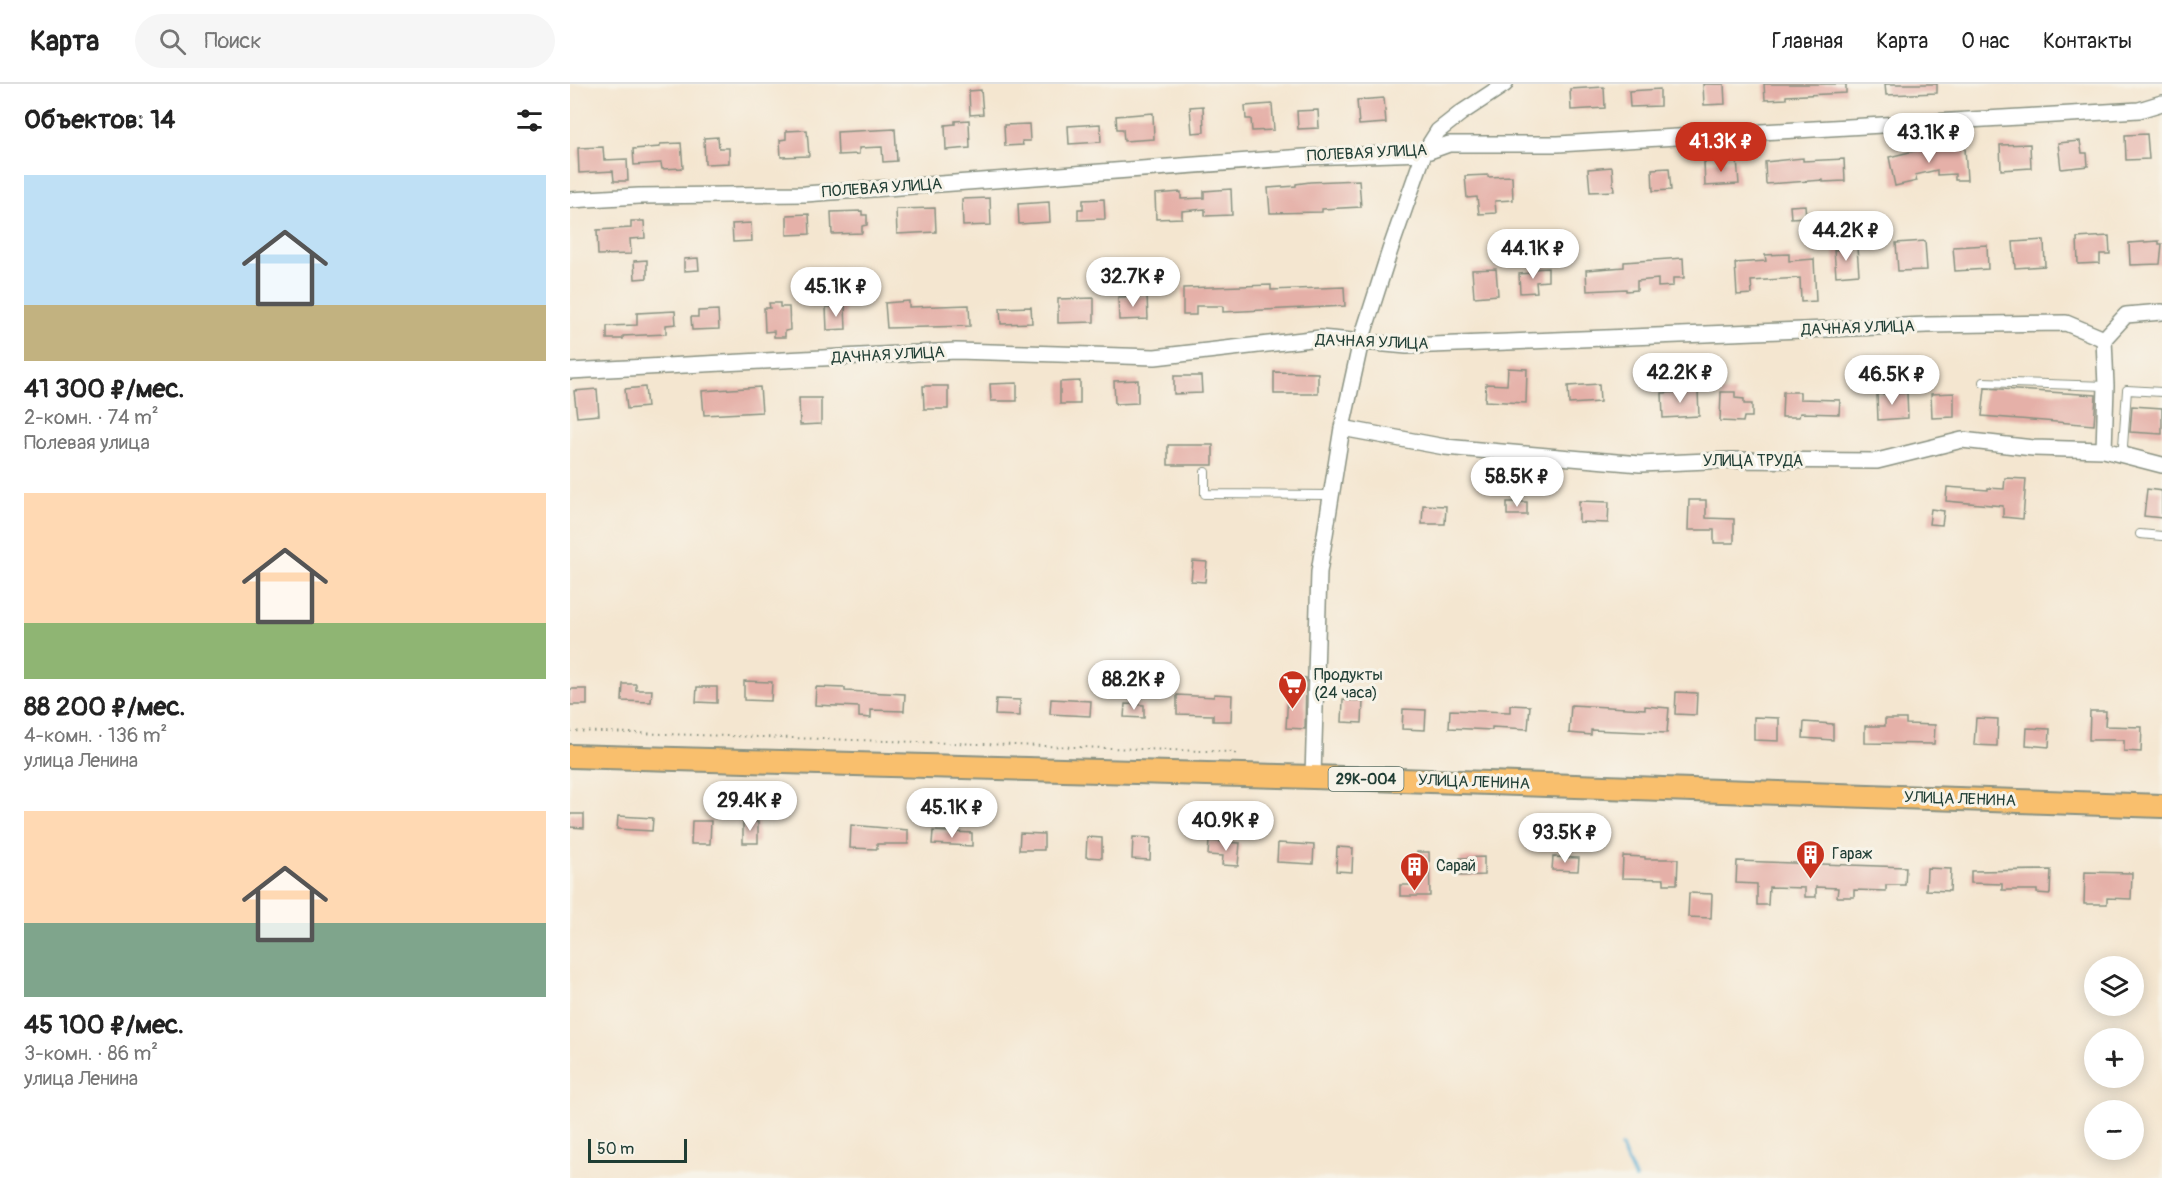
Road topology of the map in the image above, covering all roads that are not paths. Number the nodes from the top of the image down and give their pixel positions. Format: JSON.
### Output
{"nodes":[{"id":1,"x":1505,"y":84,"type":"edge"},
{"id":2,"x":2162,"y":103,"type":"edge"},
{"id":3,"x":1424,"y":153,"type":"junction"},
{"id":4,"x":570,"y":200,"type":"edge"},
{"id":5,"x":2162,"y":312,"type":"edge"},
{"id":6,"x":2104,"y":339,"type":"junction"},
{"id":7,"x":1361,"y":341,"type":"junction"},
{"id":8,"x":570,"y":371,"type":"edge"},
{"id":9,"x":1983,"y":382,"type":"dead end"},
{"id":10,"x":2106,"y":386,"type":"junction"},
{"id":11,"x":2162,"y":392,"type":"edge"},
{"id":12,"x":1342,"y":428,"type":"junction"},
{"id":13,"x":2104,"y":450,"type":"junction"},
{"id":14,"x":2125,"y":455,"type":"junction"},
{"id":15,"x":2162,"y":465,"type":"edge"},
{"id":16,"x":1205,"y":472,"type":"dead end"},
{"id":17,"x":1330,"y":495,"type":"junction"},
{"id":18,"x":2140,"y":534,"type":"dead end"},
{"id":19,"x":2162,"y":536,"type":"edge"},
{"id":20,"x":570,"y":756,"type":"edge"},
{"id":21,"x":1313,"y":777,"type":"junction"},
{"id":22,"x":2162,"y":806,"type":"edge"}],
"edges":[{"from":1,"to":3,"type":"street"},
{"from":2,"to":3,"type":"street","name":"ПОЛЕВАЯ УЛИЦА"},
{"from":3,"to":4,"type":"street","name":"ПОЛЕВАЯ УЛИЦА"},
{"from":3,"to":7,"type":"street"},
{"from":5,"to":6,"type":"street"},
{"from":6,"to":7,"type":"street","name":"ДАЧНАЯ УЛИЦА"},
{"from":6,"to":10,"type":"street"},
{"from":7,"to":8,"type":"street","name":"ДАЧНАЯ УЛИЦА"},
{"from":7,"to":12,"type":"street"},
{"from":9,"to":10,"type":"lane"},
{"from":10,"to":13,"type":"street"},
{"from":11,"to":14,"type":"lane"},
{"from":12,"to":13,"type":"street","name":"УЛИЦА ТРУДА"},
{"from":12,"to":17,"type":"street"},
{"from":13,"to":14,"type":"street","name":"УЛИЦА ТРУДА"},
{"from":14,"to":15,"type":"street","name":"УЛИЦА ТРУДА"},
{"from":16,"to":17,"type":"lane"},
{"from":17,"to":21,"type":"street"},
{"from":18,"to":19,"type":"lane"},
{"from":20,"to":21,"type":"main road","name":"УЛИЦА ЛЕНИНА","number":"29К-004"},
{"from":21,"to":22,"type":"main road","name":"УЛИЦА ЛЕНИНА","number":"29К-004"}]}
